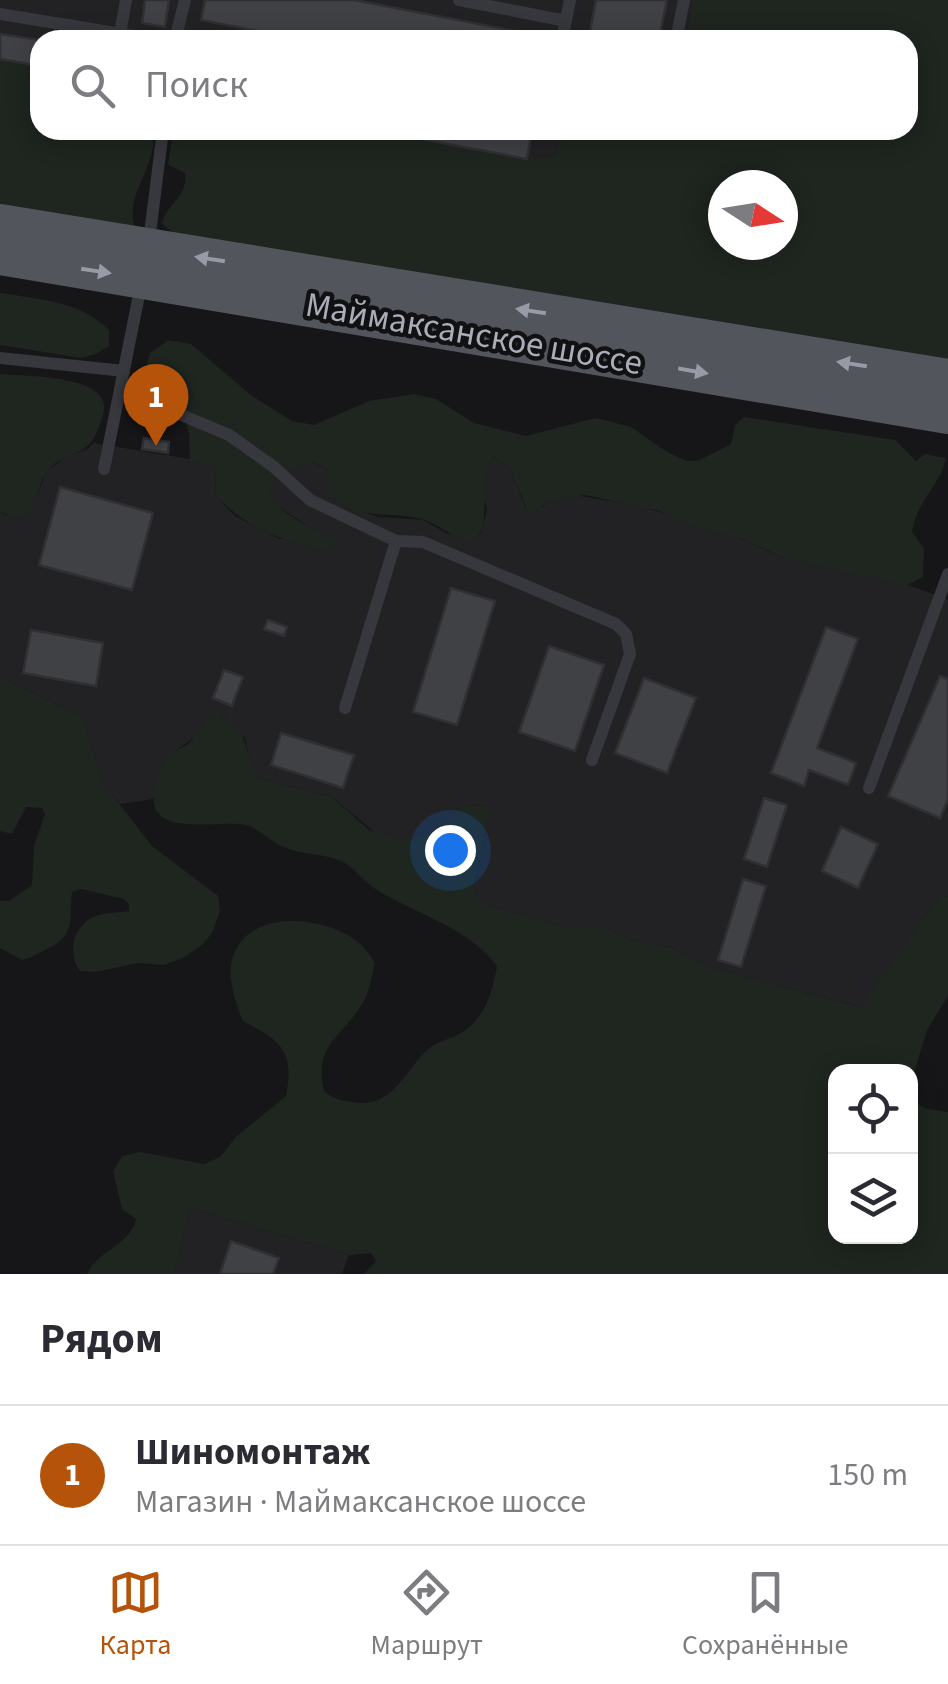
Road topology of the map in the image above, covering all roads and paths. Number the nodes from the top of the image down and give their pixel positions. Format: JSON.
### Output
{"nodes":[{"id":1,"x":126,"y":0,"type":"edge"},
{"id":2,"x":185,"y":0,"type":"edge"},
{"id":3,"x":459,"y":0,"type":"edge"},
{"id":4,"x":570,"y":0,"type":"edge"},
{"id":5,"x":684,"y":0,"type":"edge"},
{"id":6,"x":0,"y":14,"type":"edge"},
{"id":7,"x":566,"y":20,"type":"junction"},
{"id":8,"x":96,"y":30,"type":"edge"},
{"id":9,"x":121,"y":30,"type":"edge"},
{"id":10,"x":178,"y":30,"type":"edge"},
{"id":11,"x":564,"y":30,"type":"edge"},
{"id":12,"x":678,"y":30,"type":"edge"},
{"id":13,"x":163,"y":140,"type":"edge"},
{"id":14,"x":0,"y":224,"type":"edge"},
{"id":15,"x":0,"y":256,"type":"edge"},
{"id":16,"x":145,"y":264,"type":"junction"},
{"id":17,"x":0,"y":358,"type":"edge"},
{"id":18,"x":124,"y":371,"type":"junction"},
{"id":19,"x":948,"y":380,"type":"edge"},
{"id":20,"x":120,"y":389,"type":"junction"},
{"id":21,"x":948,"y":414,"type":"edge"},
{"id":22,"x":104,"y":469,"type":"dead end"},
{"id":23,"x":396,"y":542,"type":"junction"},
{"id":24,"x":948,"y":574,"type":"edge"},
{"id":25,"x":345,"y":708,"type":"dead end"},
{"id":26,"x":592,"y":760,"type":"dead end"},
{"id":27,"x":868,"y":788,"type":"dead end"}],
"edges":[{"from":1,"to":9,"type":"lane"},
{"from":2,"to":10,"type":"lane"},
{"from":3,"to":7,"type":"lane"},
{"from":4,"to":7,"type":"lane"},
{"from":5,"to":12,"type":"lane"},
{"from":6,"to":8,"type":"lane"},
{"from":7,"to":11,"type":"lane"},
{"from":13,"to":16,"type":"lane"},
{"from":14,"to":16,"type":"main road","name":"Маймаксанское шоссе"},
{"from":15,"to":16,"type":"main road","name":"Маймаксанское шоссе","one_way":true},
{"from":16,"to":18,"type":"lane"},
{"from":19,"to":16,"type":"main road","name":"Маймаксанское шоссе","one_way":true},
{"from":16,"to":21,"type":"main road","name":"Маймаксанское шоссе","one_way":true},
{"from":17,"to":18,"type":"lane"},
{"from":18,"to":20,"type":"lane"},
{"from":20,"to":22,"type":"lane"},
{"from":20,"to":23,"type":"lane"},
{"from":23,"to":25,"type":"lane"},
{"from":23,"to":26,"type":"lane"},
{"from":24,"to":27,"type":"lane"}]}
